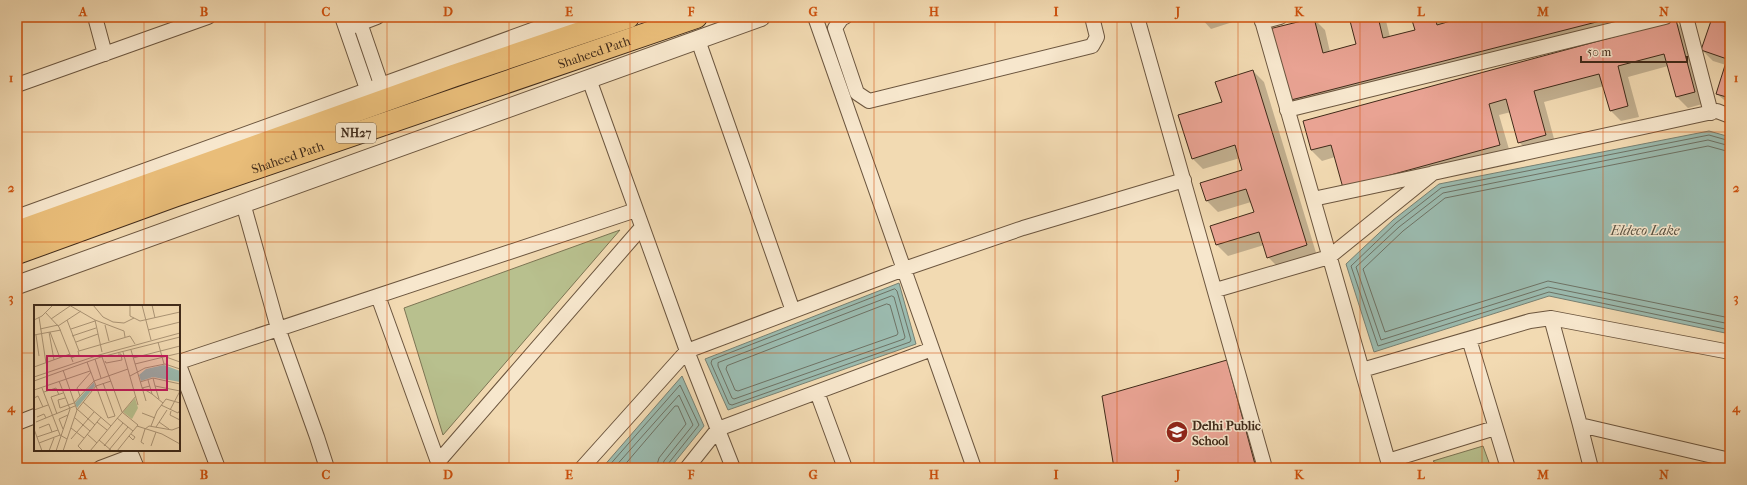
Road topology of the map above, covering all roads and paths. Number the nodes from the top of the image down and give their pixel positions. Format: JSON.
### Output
{"nodes":[{"id":1,"x":95,"y":17,"type":"edge"},
{"id":2,"x":377,"y":17,"type":"edge"},
{"id":3,"x":574,"y":17,"type":"edge"},
{"id":4,"x":628,"y":17,"type":"edge"},
{"id":5,"x":696,"y":17,"type":"edge"},
{"id":6,"x":761,"y":17,"type":"edge"},
{"id":7,"x":815,"y":17,"type":"edge"},
{"id":8,"x":845,"y":17,"type":"edge"},
{"id":9,"x":1092,"y":17,"type":"edge"},
{"id":10,"x":1137,"y":17,"type":"edge"},
{"id":11,"x":1280,"y":17,"type":"edge"},
{"id":12,"x":1665,"y":17,"type":"edge"},
{"id":13,"x":1686,"y":17,"type":"edge"},
{"id":14,"x":202,"y":18,"type":"edge"},
{"id":15,"x":1261,"y":19,"type":"edge"},
{"id":16,"x":359,"y":20,"type":"edge"},
{"id":17,"x":344,"y":23,"type":"edge"},
{"id":18,"x":698,"y":40,"type":"junction"},
{"id":19,"x":105,"y":54,"type":"junction"},
{"id":20,"x":590,"y":78,"type":"junction"},
{"id":21,"x":17,"y":85,"type":"edge"},
{"id":22,"x":375,"y":89,"type":"junction"},
{"id":23,"x":1288,"y":110,"type":"junction"},
{"id":24,"x":1711,"y":113,"type":"junction"},
{"id":25,"x":1730,"y":116,"type":"edge"},
{"id":26,"x":1434,"y":173,"type":"junction"},
{"id":27,"x":1184,"y":180,"type":"junction"},
{"id":28,"x":1313,"y":199,"type":"junction"},
{"id":29,"x":243,"y":203,"type":"junction"},
{"id":30,"x":636,"y":210,"type":"junction"},
{"id":31,"x":17,"y":221,"type":"edge"},
{"id":32,"x":642,"y":227,"type":"junction"},
{"id":33,"x":17,"y":253,"type":"edge"},
{"id":34,"x":1329,"y":258,"type":"junction"},
{"id":35,"x":904,"y":269,"type":"junction"},
{"id":36,"x":17,"y":285,"type":"edge"},
{"id":37,"x":1216,"y":290,"type":"junction"},
{"id":38,"x":378,"y":296,"type":"junction"},
{"id":39,"x":793,"y":311,"type":"junction"},
{"id":40,"x":1551,"y":318,"type":"junction"},
{"id":41,"x":278,"y":328,"type":"junction"},
{"id":42,"x":1469,"y":339,"type":"junction"},
{"id":43,"x":932,"y":350,"type":"junction"},
{"id":44,"x":687,"y":351,"type":"junction"},
{"id":45,"x":1730,"y":352,"type":"edge"},
{"id":46,"x":180,"y":362,"type":"edge"},
{"id":47,"x":180,"y":368,"type":"edge"},
{"id":48,"x":1362,"y":370,"type":"junction"},
{"id":49,"x":817,"y":392,"type":"junction"},
{"id":50,"x":34,"y":416,"type":"edge"},
{"id":51,"x":17,"y":423,"type":"edge"},
{"id":52,"x":1580,"y":425,"type":"junction"},
{"id":53,"x":1495,"y":428,"type":"junction"},
{"id":54,"x":718,"y":429,"type":"junction"},
{"id":55,"x":1730,"y":460,"type":"edge"},
{"id":56,"x":439,"y":465,"type":"edge"},
{"id":57,"x":1389,"y":465,"type":"edge"},
{"id":58,"x":100,"y":468,"type":"edge"},
{"id":59,"x":137,"y":468,"type":"edge"},
{"id":60,"x":218,"y":468,"type":"edge"},
{"id":61,"x":327,"y":468,"type":"edge"},
{"id":62,"x":582,"y":468,"type":"edge"},
{"id":63,"x":687,"y":468,"type":"edge"},
{"id":64,"x":733,"y":468,"type":"edge"},
{"id":65,"x":845,"y":468,"type":"edge"},
{"id":66,"x":974,"y":468,"type":"edge"},
{"id":67,"x":1266,"y":468,"type":"edge"},
{"id":68,"x":1401,"y":468,"type":"edge"},
{"id":69,"x":1508,"y":468,"type":"edge"},
{"id":70,"x":1591,"y":468,"type":"edge"}],
"edges":[{"from":1,"to":19,"type":"street"},
{"from":2,"to":16,"type":"street"},
{"from":3,"to":22,"type":"street"},
{"from":4,"to":31,"type":"highway","name":"Shaheed Path","number":"NH27"},
{"from":5,"to":33,"type":"highway","name":"Shaheed Path","number":"NH27"},
{"from":6,"to":18,"type":"street"},
{"from":7,"to":35,"type":"street"},
{"from":8,"to":9,"type":"street"},
{"from":10,"to":27,"type":"street"},
{"from":11,"to":15,"type":"street"},
{"from":12,"to":23,"type":"street"},
{"from":13,"to":24,"type":"street"},
{"from":14,"to":19,"type":"street"},
{"from":15,"to":23,"type":"street"},
{"from":16,"to":17,"type":"street"},
{"from":16,"to":22,"type":"street"},
{"from":17,"to":22,"type":"street"},
{"from":18,"to":20,"type":"street"},
{"from":18,"to":39,"type":"street"},
{"from":19,"to":21,"type":"street"},
{"from":20,"to":29,"type":"street"},
{"from":20,"to":30,"type":"street"},
{"from":22,"to":31,"type":"street"},
{"from":23,"to":28,"type":"street"},
{"from":24,"to":25,"type":"street"},
{"from":24,"to":26,"type":"street"},
{"from":26,"to":28,"type":"street"},
{"from":26,"to":34,"type":"street"},
{"from":27,"to":35,"type":"street"},
{"from":27,"to":37,"type":"street"},
{"from":28,"to":34,"type":"street"},
{"from":29,"to":36,"type":"street"},
{"from":29,"to":41,"type":"street"},
{"from":30,"to":32,"type":"street"},
{"from":30,"to":38,"type":"street"},
{"from":32,"to":44,"type":"street"},
{"from":32,"to":56,"type":"street"},
{"from":34,"to":37,"type":"street"},
{"from":34,"to":48,"type":"street"},
{"from":35,"to":39,"type":"street"},
{"from":35,"to":43,"type":"street"},
{"from":37,"to":67,"type":"street"},
{"from":38,"to":41,"type":"street"},
{"from":38,"to":56,"type":"street"},
{"from":39,"to":44,"type":"street"},
{"from":40,"to":42,"type":"street"},
{"from":40,"to":45,"type":"street"},
{"from":40,"to":52,"type":"street"},
{"from":41,"to":46,"type":"street"},
{"from":41,"to":61,"type":"street"},
{"from":42,"to":48,"type":"street"},
{"from":42,"to":53,"type":"street"},
{"from":43,"to":49,"type":"street"},
{"from":43,"to":66,"type":"street"},
{"from":44,"to":54,"type":"street"},
{"from":44,"to":62,"type":"street"},
{"from":47,"to":60,"type":"street"},
{"from":48,"to":57,"type":"street"},
{"from":49,"to":54,"type":"street"},
{"from":49,"to":65,"type":"street"},
{"from":50,"to":51,"type":"street"},
{"from":52,"to":55,"type":"street"},
{"from":52,"to":70,"type":"street"},
{"from":53,"to":57,"type":"street"},
{"from":53,"to":69,"type":"street"},
{"from":54,"to":63,"type":"street"},
{"from":54,"to":64,"type":"street"},
{"from":57,"to":68,"type":"street"},
{"from":58,"to":59,"type":"street"}]}
